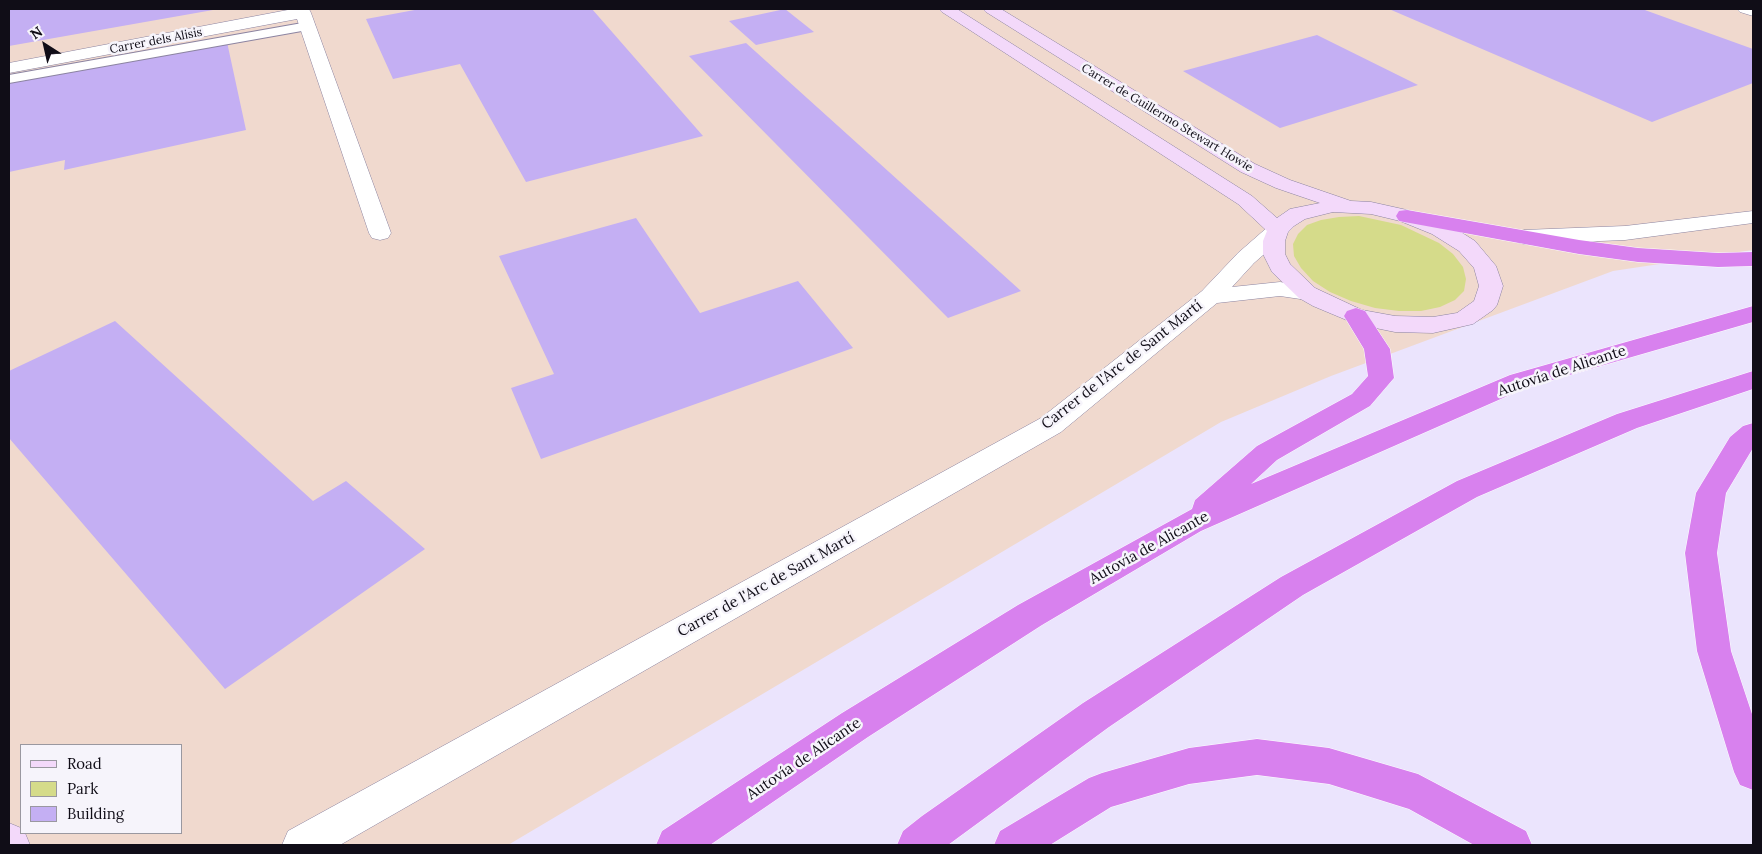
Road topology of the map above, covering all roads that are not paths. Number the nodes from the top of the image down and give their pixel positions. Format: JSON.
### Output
{"nodes":[{"id":1,"x":947,"y":9,"type":"edge"},
{"id":2,"x":991,"y":9,"type":"edge"},
{"id":3,"x":1745,"y":9,"type":"edge"},
{"id":4,"x":1753,"y":11,"type":"edge"},
{"id":5,"x":304,"y":16,"type":"edge"},
{"id":6,"x":9,"y":68,"type":"edge"},
{"id":7,"x":9,"y":79,"type":"edge"},
{"id":8,"x":1353,"y":206,"type":"junction"},
{"id":9,"x":1407,"y":216,"type":"junction"},
{"id":10,"x":1753,"y":217,"type":"edge"},
{"id":11,"x":1278,"y":230,"type":"junction"},
{"id":12,"x":380,"y":233,"type":"dead end"},
{"id":13,"x":1524,"y":237,"type":"junction"},
{"id":14,"x":1753,"y":259,"type":"edge"},
{"id":15,"x":1307,"y":293,"type":"junction"},
{"id":16,"x":1210,"y":296,"type":"junction"},
{"id":17,"x":1753,"y":314,"type":"edge"},
{"id":18,"x":1356,"y":316,"type":"junction"},
{"id":19,"x":1753,"y":380,"type":"edge"},
{"id":20,"x":1753,"y":433,"type":"edge"},
{"id":21,"x":1190,"y":523,"type":"junction"},
{"id":22,"x":1753,"y":772,"type":"edge"},
{"id":23,"x":302,"y":845,"type":"edge"},
{"id":24,"x":676,"y":845,"type":"edge"},
{"id":25,"x":917,"y":845,"type":"edge"},
{"id":26,"x":1014,"y":845,"type":"edge"},
{"id":27,"x":1512,"y":845,"type":"edge"}],
"edges":[{"from":1,"to":11,"type":"street","name":"Carrer de Guillermo Stewart Howie"},
{"from":2,"to":8,"type":"street","name":"Carrer de Guillermo Stewart Howie"},
{"from":3,"to":4,"type":"street"},
{"from":5,"to":6,"type":"street","name":"Carrer dels Alisis"},
{"from":5,"to":7,"type":"lane"},
{"from":5,"to":12,"type":"street"},
{"from":8,"to":9,"type":"street"},
{"from":8,"to":11,"type":"street"},
{"from":9,"to":13,"type":"highway"},
{"from":9,"to":18,"type":"street"},
{"from":10,"to":13,"type":"street"},
{"from":11,"to":15,"type":"street"},
{"from":11,"to":16,"type":"street","name":"Carrer de l'Arc de Sant Martí"},
{"from":13,"to":14,"type":"highway"},
{"from":15,"to":16,"type":"street","name":"Carrer de l'Arc de Sant Martí"},
{"from":15,"to":18,"type":"street"},
{"from":16,"to":23,"type":"street","name":"Carrer de l'Arc de Sant Martí"},
{"from":17,"to":21,"type":"highway","name":"Autovía de Alicante"},
{"from":18,"to":21,"type":"highway"},
{"from":19,"to":25,"type":"highway"},
{"from":20,"to":22,"type":"highway"},
{"from":21,"to":24,"type":"highway","name":"Autovía de Alicante"},
{"from":26,"to":27,"type":"highway"}]}
